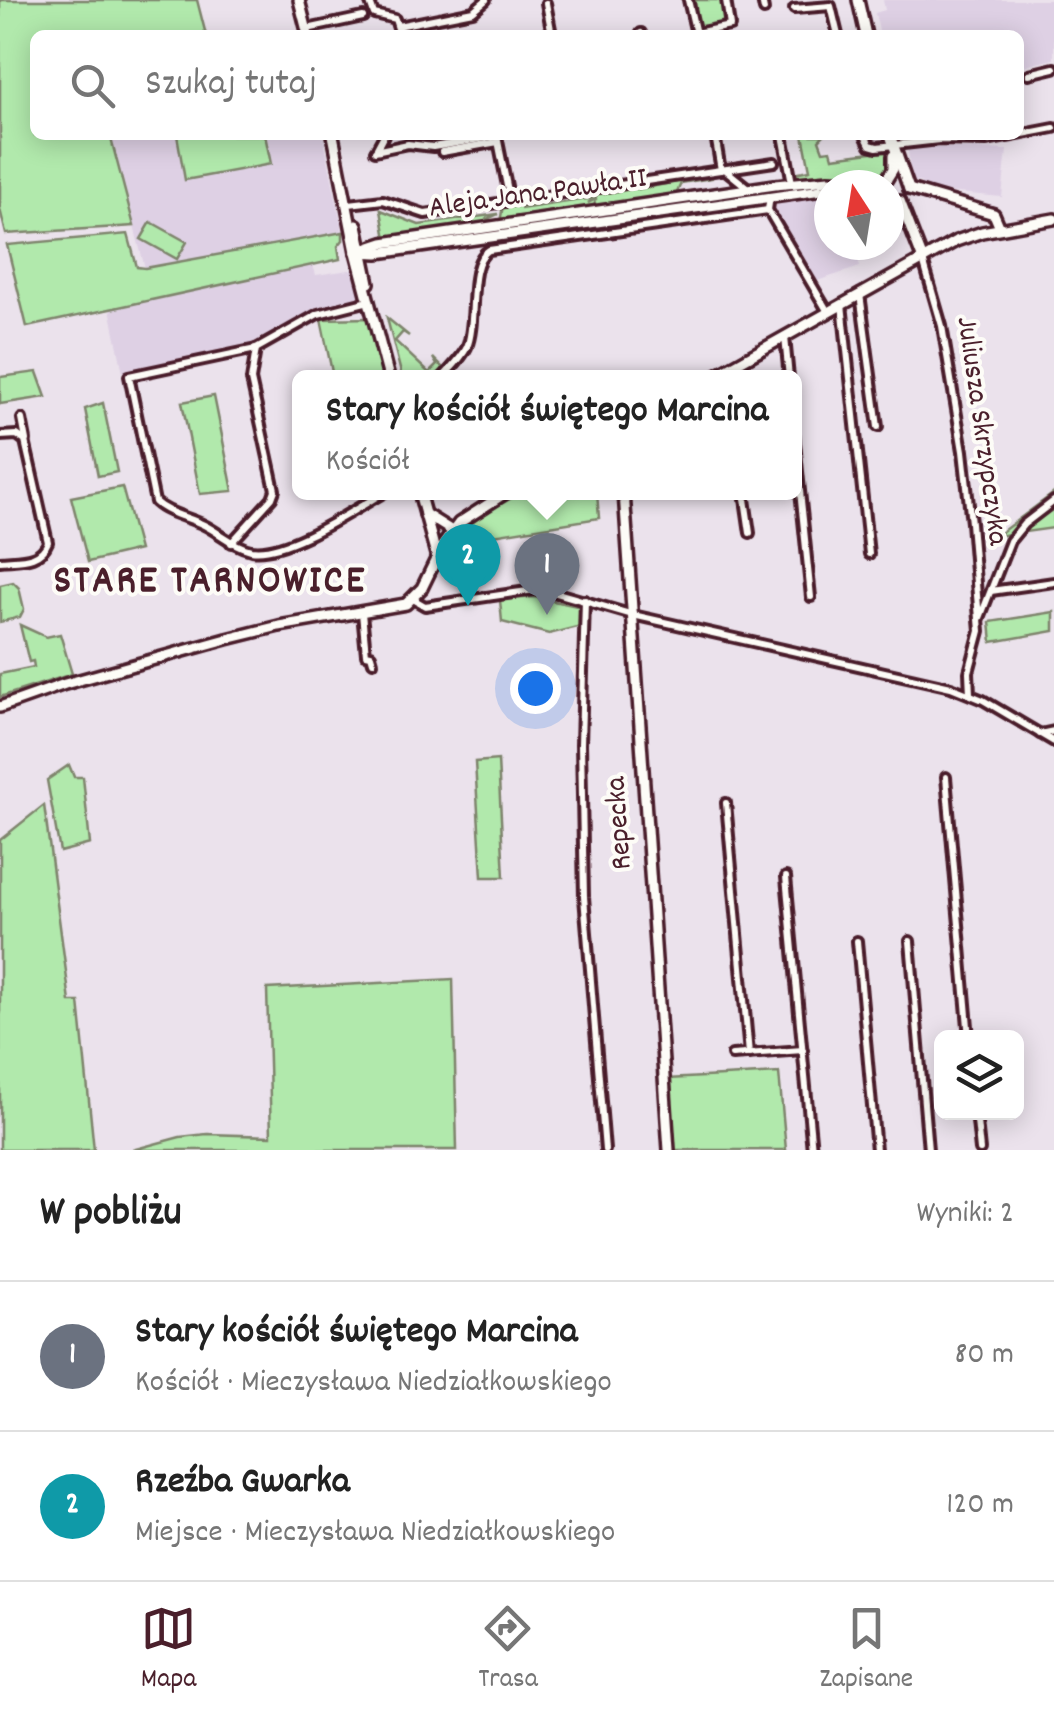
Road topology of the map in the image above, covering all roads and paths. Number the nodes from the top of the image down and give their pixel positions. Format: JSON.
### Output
{"nodes":[{"id":1,"x":299,"y":0,"type":"edge"},
{"id":2,"x":369,"y":0,"type":"edge"},
{"id":3,"x":486,"y":0,"type":"edge"},
{"id":4,"x":688,"y":0,"type":"edge"},
{"id":5,"x":726,"y":0,"type":"edge"},
{"id":6,"x":762,"y":0,"type":"edge"},
{"id":7,"x":858,"y":0,"type":"edge"},
{"id":8,"x":546,"y":3,"type":"dead end"},
{"id":9,"x":794,"y":9,"type":"dead end"},
{"id":10,"x":764,"y":10,"type":"dead end"},
{"id":11,"x":363,"y":17,"type":"dead end"},
{"id":12,"x":306,"y":30,"type":"edge"},
{"id":13,"x":314,"y":30,"type":"edge"},
{"id":14,"x":399,"y":30,"type":"edge"},
{"id":15,"x":551,"y":30,"type":"edge"},
{"id":16,"x":695,"y":30,"type":"edge"},
{"id":17,"x":713,"y":30,"type":"edge"},
{"id":18,"x":837,"y":30,"type":"edge"},
{"id":19,"x":862,"y":30,"type":"edge"},
{"id":20,"x":1054,"y":68,"type":"edge"},
{"id":21,"x":1029,"y":74,"type":"dead end"},
{"id":22,"x":1054,"y":128,"type":"edge"},
{"id":23,"x":1024,"y":134,"type":"edge"},
{"id":24,"x":334,"y":140,"type":"edge"},
{"id":25,"x":381,"y":140,"type":"edge"},
{"id":26,"x":481,"y":140,"type":"edge"},
{"id":27,"x":489,"y":140,"type":"edge"},
{"id":28,"x":497,"y":140,"type":"edge"},
{"id":29,"x":716,"y":140,"type":"edge"},
{"id":30,"x":784,"y":140,"type":"edge"},
{"id":31,"x":868,"y":140,"type":"edge"},
{"id":32,"x":891,"y":140,"type":"edge"},
{"id":33,"x":930,"y":140,"type":"edge"},
{"id":34,"x":930,"y":140,"type":"edge"},
{"id":35,"x":990,"y":140,"type":"edge"},
{"id":36,"x":442,"y":152,"type":"dead end"},
{"id":37,"x":774,"y":162,"type":"dead end"},
{"id":38,"x":723,"y":170,"type":"junction"},
{"id":39,"x":892,"y":170,"type":"edge"},
{"id":40,"x":900,"y":170,"type":"edge"},
{"id":41,"x":904,"y":180,"type":"edge"},
{"id":42,"x":814,"y":181,"type":"edge"},
{"id":43,"x":792,"y":183,"type":"junction"},
{"id":44,"x":748,"y":189,"type":"junction"},
{"id":45,"x":909,"y":189,"type":"junction"},
{"id":46,"x":814,"y":191,"type":"edge"},
{"id":47,"x":904,"y":193,"type":"edge"},
{"id":48,"x":770,"y":195,"type":"junction"},
{"id":49,"x":510,"y":201,"type":"junction"},
{"id":50,"x":349,"y":204,"type":"junction"},
{"id":51,"x":768,"y":210,"type":"junction"},
{"id":52,"x":1054,"y":220,"type":"edge"},
{"id":53,"x":904,"y":221,"type":"edge"},
{"id":54,"x":1000,"y":228,"type":"junction"},
{"id":55,"x":358,"y":230,"type":"junction"},
{"id":56,"x":379,"y":248,"type":"junction"},
{"id":57,"x":361,"y":252,"type":"junction"},
{"id":58,"x":922,"y":260,"type":"junction"},
{"id":59,"x":366,"y":266,"type":"junction"},
{"id":60,"x":860,"y":294,"type":"junction"},
{"id":61,"x":371,"y":301,"type":"junction"},
{"id":62,"x":842,"y":304,"type":"junction"},
{"id":63,"x":828,"y":312,"type":"junction"},
{"id":64,"x":785,"y":337,"type":"junction"},
{"id":65,"x":256,"y":349,"type":"junction"},
{"id":66,"x":387,"y":370,"type":"edge"},
{"id":67,"x":449,"y":370,"type":"edge"},
{"id":68,"x":731,"y":370,"type":"edge"},
{"id":69,"x":788,"y":370,"type":"edge"},
{"id":70,"x":22,"y":420,"type":"dead end"},
{"id":71,"x":878,"y":426,"type":"dead end"},
{"id":72,"x":0,"y":436,"type":"edge"},
{"id":73,"x":27,"y":446,"type":"junction"},
{"id":74,"x":370,"y":500,"type":"edge"},
{"id":75,"x":420,"y":500,"type":"edge"},
{"id":76,"x":493,"y":500,"type":"edge"},
{"id":77,"x":625,"y":500,"type":"edge"},
{"id":78,"x":745,"y":500,"type":"edge"},
{"id":79,"x":801,"y":500,"type":"edge"},
{"id":80,"x":1054,"y":502,"type":"edge"},
{"id":81,"x":424,"y":512,"type":"junction"},
{"id":82,"x":452,"y":531,"type":"junction"},
{"id":83,"x":750,"y":534,"type":"dead end"},
{"id":84,"x":432,"y":540,"type":"junction"},
{"id":85,"x":231,"y":543,"type":"junction"},
{"id":86,"x":443,"y":545,"type":"junction"},
{"id":87,"x":869,"y":554,"type":"dead end"},
{"id":88,"x":437,"y":558,"type":"junction"},
{"id":89,"x":0,"y":561,"type":"edge"},
{"id":90,"x":1054,"y":582,"type":"edge"},
{"id":91,"x":990,"y":591,"type":"junction"},
{"id":92,"x":811,"y":597,"type":"dead end"},
{"id":93,"x":413,"y":599,"type":"junction"},
{"id":94,"x":584,"y":600,"type":"junction"},
{"id":95,"x":362,"y":613,"type":"junction"},
{"id":96,"x":633,"y":615,"type":"junction"},
{"id":97,"x":980,"y":619,"type":"junction"},
{"id":98,"x":373,"y":662,"type":"dead end"},
{"id":99,"x":968,"y":672,"type":"junction"},
{"id":100,"x":951,"y":687,"type":"junction"},
{"id":101,"x":970,"y":694,"type":"junction"},
{"id":102,"x":0,"y":707,"type":"edge"},
{"id":103,"x":1054,"y":731,"type":"edge"},
{"id":104,"x":1038,"y":734,"type":"junction"},
{"id":105,"x":1054,"y":742,"type":"edge"},
{"id":106,"x":946,"y":777,"type":"dead end"},
{"id":107,"x":726,"y":804,"type":"dead end"},
{"id":108,"x":786,"y":877,"type":"dead end"},
{"id":109,"x":910,"y":941,"type":"dead end"},
{"id":110,"x":857,"y":942,"type":"dead end"},
{"id":111,"x":968,"y":1030,"type":"edge"},
{"id":112,"x":803,"y":1050,"type":"junction"},
{"id":113,"x":750,"y":1054,"type":"junction"},
{"id":114,"x":732,"y":1055,"type":"dead end"},
{"id":115,"x":977,"y":1120,"type":"edge"},
{"id":116,"x":605,"y":1150,"type":"edge"},
{"id":117,"x":669,"y":1150,"type":"edge"},
{"id":118,"x":812,"y":1150,"type":"edge"},
{"id":119,"x":876,"y":1150,"type":"edge"},
{"id":120,"x":928,"y":1150,"type":"edge"},
{"id":121,"x":980,"y":1150,"type":"edge"}],
"edges":[{"from":1,"to":12,"type":"street"},
{"from":2,"to":14,"type":"street"},
{"from":3,"to":14,"type":"street"},
{"from":4,"to":16,"type":"street"},
{"from":5,"to":17,"type":"street"},
{"from":6,"to":10,"type":"street"},
{"from":7,"to":19,"type":"street"},
{"from":8,"to":15,"type":"street"},
{"from":9,"to":18,"type":"street"},
{"from":11,"to":13,"type":"street"},
{"from":20,"to":21,"type":"street"},
{"from":22,"to":23,"type":"street"},
{"from":24,"to":50,"type":"street"},
{"from":25,"to":26,"type":"street"},
{"from":27,"to":36,"type":"street"},
{"from":28,"to":49,"type":"street"},
{"from":29,"to":38,"type":"street"},
{"from":30,"to":43,"type":"street"},
{"from":31,"to":32,"type":"street"},
{"from":32,"to":33,"type":"street"},
{"from":32,"to":39,"type":"street"},
{"from":32,"to":40,"type":"street"},
{"from":34,"to":35,"type":"street"},
{"from":37,"to":38,"type":"street"},
{"from":38,"to":44,"type":"street"},
{"from":38,"to":49,"type":"street"},
{"from":41,"to":45,"type":"street"},
{"from":42,"to":43,"type":"street","name":"Aleja Jana Pawła II"},
{"from":43,"to":44,"type":"street","name":"Aleja Jana Pawła II"},
{"from":44,"to":56,"type":"street","name":"Aleja Jana Pawła II"},
{"from":45,"to":47,"type":"street"},
{"from":45,"to":54,"type":"street"},
{"from":46,"to":48,"type":"street","name":"Aleja Jana Pawła II"},
{"from":48,"to":51,"type":"street"},
{"from":48,"to":56,"type":"street","name":"Aleja Jana Pawła II"},
{"from":49,"to":50,"type":"street"},
{"from":50,"to":55,"type":"street"},
{"from":50,"to":57,"type":"street"},
{"from":51,"to":63,"type":"street"},
{"from":51,"to":67,"type":"street"},
{"from":52,"to":54,"type":"street"},
{"from":53,"to":58,"type":"street","name":"Juliusza Skrzypczyka"},
{"from":54,"to":58,"type":"street"},
{"from":55,"to":56,"type":"street"},
{"from":55,"to":57,"type":"street"},
{"from":56,"to":57,"type":"street","name":"Aleja Jana Pawła II"},
{"from":56,"to":59,"type":"street"},
{"from":57,"to":59,"type":"street"},
{"from":57,"to":61,"type":"street"},
{"from":58,"to":60,"type":"street"},
{"from":58,"to":97,"type":"street","name":"Juliusza Skrzypczyka"},
{"from":59,"to":61,"type":"street"},
{"from":60,"to":62,"type":"street"},
{"from":60,"to":71,"type":"street"},
{"from":61,"to":65,"type":"street"},
{"from":61,"to":66,"type":"street"},
{"from":62,"to":63,"type":"street"},
{"from":62,"to":87,"type":"street"},
{"from":63,"to":64,"type":"street"},
{"from":64,"to":68,"type":"street"},
{"from":64,"to":69,"type":"street"},
{"from":65,"to":85,"type":"street"},
{"from":65,"to":85,"type":"street"},
{"from":70,"to":73,"type":"street"},
{"from":72,"to":73,"type":"street"},
{"from":73,"to":89,"type":"street"},
{"from":74,"to":85,"type":"street"},
{"from":75,"to":81,"type":"street"},
{"from":76,"to":82,"type":"street"},
{"from":77,"to":96,"type":"street","name":"Repecka"},
{"from":78,"to":83,"type":"street"},
{"from":79,"to":92,"type":"street"},
{"from":80,"to":91,"type":"street"},
{"from":81,"to":82,"type":"street"},
{"from":81,"to":84,"type":"street"},
{"from":82,"to":86,"type":"street"},
{"from":84,"to":86,"type":"street"},
{"from":84,"to":88,"type":"street"},
{"from":86,"to":88,"type":"street"},
{"from":88,"to":93,"type":"street"},
{"from":90,"to":91,"type":"street"},
{"from":91,"to":97,"type":"street"},
{"from":93,"to":94,"type":"street"},
{"from":93,"to":95,"type":"street"},
{"from":94,"to":96,"type":"street"},
{"from":94,"to":116,"type":"street"},
{"from":95,"to":98,"type":"street"},
{"from":95,"to":102,"type":"street"},
{"from":96,"to":100,"type":"street"},
{"from":96,"to":117,"type":"street","name":"Repecka"},
{"from":97,"to":99,"type":"street","name":"Juliusza Skrzypczyka"},
{"from":99,"to":100,"type":"street"},
{"from":99,"to":101,"type":"street","name":"Juliusza Skrzypczyka"},
{"from":100,"to":101,"type":"street"},
{"from":101,"to":104,"type":"street"},
{"from":103,"to":104,"type":"street"},
{"from":104,"to":105,"type":"street"},
{"from":106,"to":111,"type":"street"},
{"from":107,"to":113,"type":"street"},
{"from":108,"to":112,"type":"street"},
{"from":109,"to":120,"type":"street"},
{"from":110,"to":119,"type":"street"},
{"from":112,"to":113,"type":"street"},
{"from":112,"to":118,"type":"street"},
{"from":113,"to":114,"type":"street"},
{"from":115,"to":121,"type":"street"}]}
